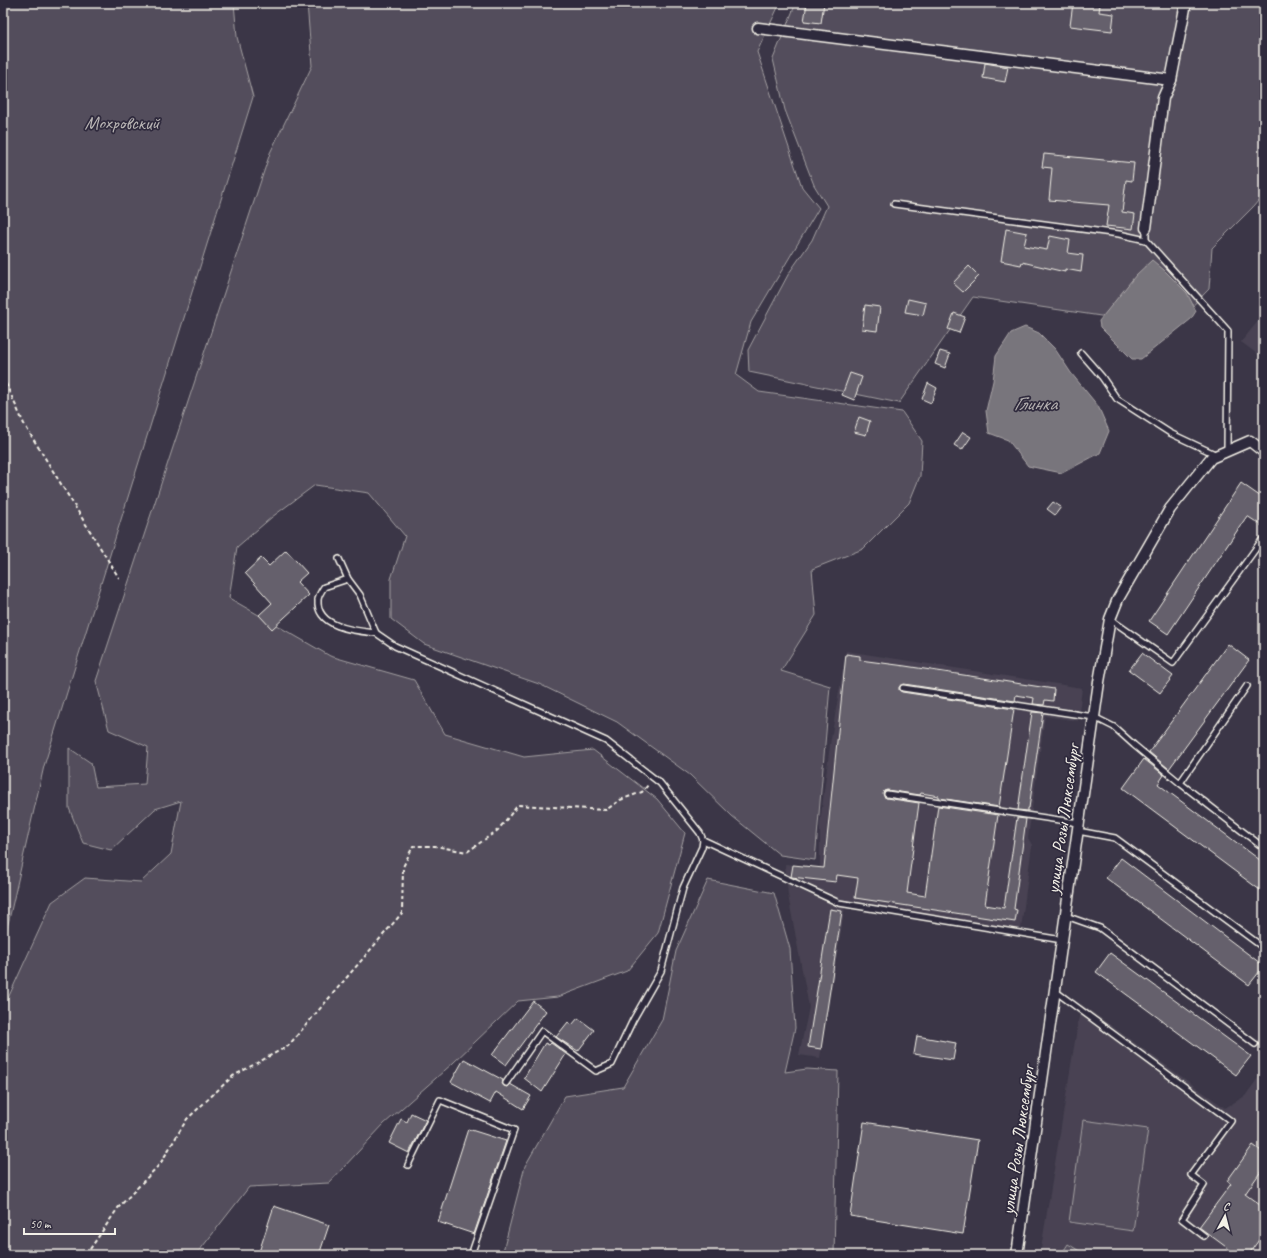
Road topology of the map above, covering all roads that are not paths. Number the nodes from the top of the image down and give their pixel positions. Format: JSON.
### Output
{"nodes":[{"id":1,"x":1186,"y":3,"type":"edge"},
{"id":2,"x":758,"y":28,"type":"dead end"},
{"id":3,"x":1171,"y":80,"type":"junction"},
{"id":4,"x":894,"y":204,"type":"dead end"},
{"id":5,"x":1146,"y":228,"type":"joint"},
{"id":6,"x":1146,"y":240,"type":"junction"},
{"id":7,"x":1081,"y":353,"type":"dead end"},
{"id":8,"x":1227,"y":451,"type":"junction"},
{"id":9,"x":1264,"y":452,"type":"edge"},
{"id":10,"x":1218,"y":455,"type":"junction"},
{"id":11,"x":1264,"y":541,"type":"edge"},
{"id":12,"x":339,"y":559,"type":"dead end"},
{"id":13,"x":348,"y":579,"type":"junction"},
{"id":14,"x":1110,"y":619,"type":"junction"},
{"id":15,"x":376,"y":634,"type":"junction"},
{"id":16,"x":1247,"y":686,"type":"dead end"},
{"id":17,"x":903,"y":688,"type":"dead end"},
{"id":18,"x":1094,"y":718,"type":"junction"},
{"id":19,"x":1180,"y":783,"type":"junction"},
{"id":20,"x":887,"y":794,"type":"dead end"},
{"id":21,"x":1078,"y":827,"type":"junction"},
{"id":22,"x":704,"y":840,"type":"junction"},
{"id":23,"x":1264,"y":848,"type":"edge"},
{"id":24,"x":1066,"y":916,"type":"junction"},
{"id":25,"x":1062,"y":940,"type":"junction"},
{"id":26,"x":1264,"y":948,"type":"edge"},
{"id":27,"x":1055,"y":991,"type":"junction"},
{"id":28,"x":1256,"y":1044,"type":"dead end"},
{"id":29,"x":506,"y":1083,"type":"dead end"},
{"id":30,"x":408,"y":1165,"type":"dead end"},
{"id":31,"x":1204,"y":1236,"type":"dead end"},
{"id":32,"x":471,"y":1255,"type":"edge"},
{"id":33,"x":1017,"y":1255,"type":"edge"}],
"edges":[{"from":1,"to":3,"type":"street"},
{"from":2,"to":3,"type":"street"},
{"from":3,"to":5,"type":"street"},
{"from":4,"to":6,"type":"lane"},
{"from":5,"to":6,"type":"lane"},
{"from":6,"to":8,"type":"lane"},
{"from":7,"to":10,"type":"lane"},
{"from":8,"to":9,"type":"street","name":"улица Розы Люксембург"},
{"from":8,"to":10,"type":"street","name":"улица Розы Люксембург"},
{"from":10,"to":14,"type":"street","name":"улица Розы Люксембург"},
{"from":11,"to":14,"type":"lane"},
{"from":12,"to":13,"type":"lane"},
{"from":13,"to":15,"type":"lane"},
{"from":13,"to":15,"type":"lane"},
{"from":14,"to":18,"type":"street","name":"улица Розы Люксембург"},
{"from":15,"to":22,"type":"lane"},
{"from":16,"to":19,"type":"lane"},
{"from":17,"to":18,"type":"lane"},
{"from":18,"to":19,"type":"lane"},
{"from":18,"to":21,"type":"street","name":"улица Розы Люксембург"},
{"from":19,"to":23,"type":"lane"},
{"from":20,"to":21,"type":"lane"},
{"from":21,"to":24,"type":"street","name":"улица Розы Люксембург"},
{"from":21,"to":26,"type":"lane"},
{"from":22,"to":25,"type":"lane"},
{"from":22,"to":29,"type":"lane"},
{"from":24,"to":25,"type":"street","name":"улица Розы Люксембург"},
{"from":24,"to":28,"type":"lane"},
{"from":25,"to":27,"type":"street","name":"улица Розы Люксембург"},
{"from":27,"to":31,"type":"lane"},
{"from":27,"to":33,"type":"street","name":"улица Розы Люксембург"},
{"from":30,"to":32,"type":"lane"}]}
